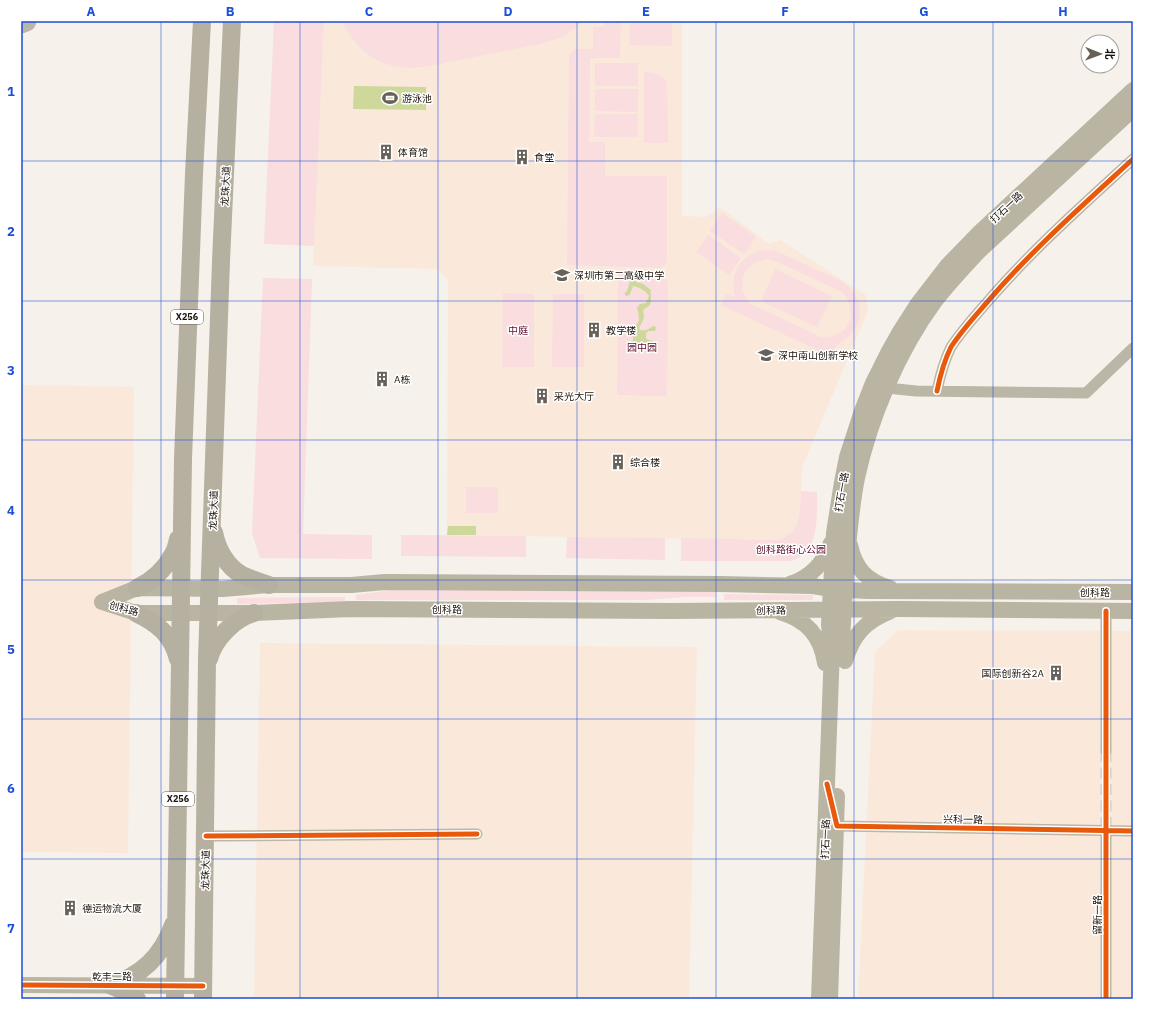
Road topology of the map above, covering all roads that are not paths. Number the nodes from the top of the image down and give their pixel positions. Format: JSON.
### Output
{"nodes":[{"id":1,"x":26,"y":21,"type":"edge"},
{"id":2,"x":202,"y":21,"type":"edge"},
{"id":3,"x":232,"y":21,"type":"edge"},
{"id":4,"x":21,"y":23,"type":"edge"},
{"id":5,"x":1133,"y":90,"type":"edge"},
{"id":6,"x":1133,"y":110,"type":"edge"},
{"id":7,"x":1133,"y":159,"type":"edge"},
{"id":8,"x":1133,"y":348,"type":"edge"},
{"id":9,"x":887,"y":388,"type":"junction"},
{"id":10,"x":937,"y":390,"type":"junction"},
{"id":11,"x":213,"y":518,"type":"junction"},
{"id":12,"x":849,"y":529,"type":"junction"},
{"id":13,"x":181,"y":530,"type":"junction"},
{"id":14,"x":834,"y":533,"type":"junction"},
{"id":15,"x":720,"y":584,"type":"junction"},
{"id":16,"x":269,"y":585,"type":"junction"},
{"id":17,"x":351,"y":585,"type":"junction"},
{"id":18,"x":785,"y":585,"type":"junction"},
{"id":19,"x":137,"y":588,"type":"junction"},
{"id":20,"x":180,"y":589,"type":"junction"},
{"id":21,"x":209,"y":589,"type":"junction"},
{"id":22,"x":838,"y":589,"type":"junction"},
{"id":23,"x":902,"y":591,"type":"junction"},
{"id":24,"x":1133,"y":592,"type":"edge"},
{"id":25,"x":351,"y":609,"type":"junction"},
{"id":26,"x":837,"y":609,"type":"junction"},
{"id":27,"x":899,"y":609,"type":"junction"},
{"id":28,"x":720,"y":610,"type":"junction"},
{"id":29,"x":773,"y":610,"type":"junction"},
{"id":30,"x":1106,"y":611,"type":"junction"},
{"id":31,"x":1133,"y":612,"type":"edge"},
{"id":32,"x":136,"y":613,"type":"junction"},
{"id":33,"x":180,"y":613,"type":"junction"},
{"id":34,"x":208,"y":613,"type":"junction"},
{"id":35,"x":254,"y":614,"type":"junction"},
{"id":36,"x":832,"y":649,"type":"junction"},
{"id":37,"x":207,"y":667,"type":"junction"},
{"id":38,"x":180,"y":669,"type":"junction"},
{"id":39,"x":840,"y":674,"type":"junction"},
{"id":40,"x":1106,"y":751,"type":"tunnel mouth"},
{"id":41,"x":827,"y":784,"type":"junction"},
{"id":42,"x":836,"y":826,"type":"junction"},
{"id":43,"x":1106,"y":830,"type":"junction"},
{"id":44,"x":1133,"y":831,"type":"edge"},
{"id":45,"x":477,"y":834,"type":"dead end"},
{"id":46,"x":206,"y":836,"type":"junction"},
{"id":47,"x":177,"y":912,"type":"junction"},
{"id":48,"x":21,"y":985,"type":"edge"},
{"id":49,"x":110,"y":985,"type":"junction"},
{"id":50,"x":175,"y":992,"type":"edge"},
{"id":51,"x":203,"y":992,"type":"edge"},
{"id":52,"x":137,"y":999,"type":"edge"},
{"id":53,"x":819,"y":999,"type":"edge"},
{"id":54,"x":830,"y":999,"type":"edge"},
{"id":55,"x":1106,"y":999,"type":"edge"}],
"edges":[{"from":1,"to":4,"type":"highway"},
{"from":2,"to":13,"type":"main road","number":"X256"},
{"from":3,"to":11,"type":"main road","name":"龙珠大道","number":"X256"},
{"from":5,"to":14,"type":"main road","name":"打石一路"},
{"from":6,"to":9,"type":"main road","name":"打石一路"},
{"from":7,"to":10,"type":"street"},
{"from":8,"to":10,"type":"street"},
{"from":9,"to":10,"type":"street"},
{"from":9,"to":12,"type":"main road","name":"打石一路"},
{"from":11,"to":16,"type":"main road"},
{"from":11,"to":21,"type":"main road","name":"龙珠大道","number":"X256"},
{"from":12,"to":22,"type":"main road","name":"打石一路"},
{"from":12,"to":23,"type":"main road"},
{"from":13,"to":19,"type":"main road"},
{"from":13,"to":20,"type":"main road","number":"X256"},
{"from":14,"to":18,"type":"main road"},
{"from":14,"to":22,"type":"main road","name":"打石一路"},
{"from":15,"to":17,"type":"main road","name":"创科路"},
{"from":15,"to":18,"type":"main road","name":"创科路"},
{"from":15,"to":28,"type":"main road"},
{"from":16,"to":17,"type":"main road","name":"创科路"},
{"from":16,"to":21,"type":"main road","name":"创科路"},
{"from":17,"to":25,"type":"main road"},
{"from":18,"to":22,"type":"main road","name":"创科路"},
{"from":19,"to":20,"type":"main road","name":"创科路"},
{"from":19,"to":32,"type":"main road","name":"创科路"},
{"from":20,"to":21,"type":"main road","name":"创科路"},
{"from":20,"to":33,"type":"main road","number":"X256"},
{"from":21,"to":34,"type":"main road","name":"龙珠大道","number":"X256"},
{"from":22,"to":23,"type":"main road","name":"创科路"},
{"from":22,"to":26,"type":"main road","name":"打石一路"},
{"from":23,"to":24,"type":"main road","name":"创科路"},
{"from":25,"to":28,"type":"main road","name":"创科路"},
{"from":25,"to":35,"type":"main road","name":"创科路"},
{"from":26,"to":27,"type":"main road","name":"创科路"},
{"from":26,"to":29,"type":"main road","name":"创科路"},
{"from":26,"to":36,"type":"main road","name":"打石一路"},
{"from":26,"to":39,"type":"main road","name":"打石一路"},
{"from":27,"to":30,"type":"main road","name":"创科路"},
{"from":27,"to":39,"type":"main road"},
{"from":28,"to":29,"type":"main road","name":"创科路"},
{"from":29,"to":36,"type":"main road"},
{"from":30,"to":31,"type":"main road","name":"创科路"},
{"from":30,"to":40,"type":"street"},
{"from":32,"to":33,"type":"main road","name":"创科路"},
{"from":32,"to":38,"type":"main road"},
{"from":33,"to":34,"type":"main road","name":"创科路"},
{"from":33,"to":38,"type":"main road","number":"X256"},
{"from":34,"to":35,"type":"main road","name":"创科路"},
{"from":34,"to":37,"type":"main road","name":"龙珠大道","number":"X256"},
{"from":35,"to":37,"type":"main road"},
{"from":36,"to":41,"type":"main road","name":"打石一路"},
{"from":37,"to":46,"type":"main road","name":"龙珠大道","number":"X256"},
{"from":38,"to":47,"type":"main road","number":"X256"},
{"from":39,"to":42,"type":"main road","name":"打石一路"},
{"from":41,"to":42,"type":"street"},
{"from":41,"to":53,"type":"main road","name":"打石一路"},
{"from":42,"to":43,"type":"street","name":"兴科一路"},
{"from":42,"to":54,"type":"main road","name":"打石一路"},
{"from":43,"to":44,"type":"street","name":"兴科一路"},
{"from":43,"to":55,"type":"street","name":"留新一路"},
{"from":45,"to":46,"type":"street"},
{"from":46,"to":51,"type":"main road","name":"龙珠大道","number":"X256"},
{"from":47,"to":49,"type":"main road"},
{"from":47,"to":50,"type":"main road","number":"X256"},
{"from":48,"to":49,"type":"main road","name":"乾丰二路"},
{"from":49,"to":50,"type":"main road","name":"乾丰二路"},
{"from":49,"to":52,"type":"main road"},
{"from":50,"to":51,"type":"main road","name":"乾丰二路"}]}
